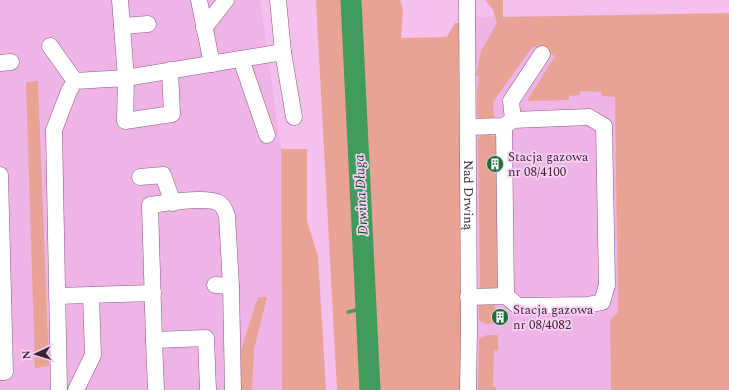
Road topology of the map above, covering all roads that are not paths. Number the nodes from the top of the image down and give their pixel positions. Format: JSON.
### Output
{"nodes":[{"id":1,"x":120,"y":0,"type":"edge"},
{"id":2,"x":199,"y":0,"type":"edge"},
{"id":3,"x":226,"y":0,"type":"edge"},
{"id":4,"x":278,"y":0,"type":"edge"},
{"id":5,"x":468,"y":0,"type":"edge"},
{"id":6,"x":148,"y":24,"type":"dead end"},
{"id":7,"x":122,"y":26,"type":"junction"},
{"id":8,"x":204,"y":28,"type":"junction"},
{"id":9,"x":50,"y":46,"type":"dead end"},
{"id":10,"x":283,"y":52,"type":"junction"},
{"id":11,"x":542,"y":54,"type":"dead end"},
{"id":12,"x":241,"y":59,"type":"junction"},
{"id":13,"x":212,"y":64,"type":"junction"},
{"id":14,"x":170,"y":70,"type":"junction"},
{"id":15,"x":126,"y":78,"type":"junction"},
{"id":16,"x":75,"y":81,"type":"junction"},
{"id":17,"x":294,"y":117,"type":"dead end"},
{"id":18,"x":509,"y":123,"type":"junction"},
{"id":19,"x":468,"y":127,"type":"junction"},
{"id":20,"x":267,"y":135,"type":"dead end"},
{"id":21,"x":0,"y":176,"type":"edge"},
{"id":22,"x":140,"y":177,"type":"dead end"},
{"id":23,"x":173,"y":203,"type":"junction"},
{"id":24,"x":1,"y":227,"type":"edge"},
{"id":25,"x":152,"y":293,"type":"junction"},
{"id":26,"x":91,"y":295,"type":"junction"},
{"id":27,"x":58,"y":296,"type":"junction"},
{"id":28,"x":506,"y":296,"type":"junction"},
{"id":29,"x":468,"y":297,"type":"junction"},
{"id":30,"x":154,"y":340,"type":"junction"},
{"id":31,"x":0,"y":372,"type":"edge"},
{"id":32,"x":59,"y":390,"type":"edge"},
{"id":33,"x":76,"y":390,"type":"edge"},
{"id":34,"x":156,"y":390,"type":"edge"},
{"id":35,"x":208,"y":390,"type":"edge"},
{"id":36,"x":233,"y":390,"type":"edge"},
{"id":37,"x":468,"y":390,"type":"edge"}],
"edges":[{"from":1,"to":7,"type":"street"},
{"from":2,"to":8,"type":"street"},
{"from":3,"to":8,"type":"street"},
{"from":4,"to":10,"type":"street"},
{"from":5,"to":19,"type":"street","name":"Nad Drwiną"},
{"from":6,"to":7,"type":"street"},
{"from":7,"to":15,"type":"street"},
{"from":8,"to":13,"type":"street"},
{"from":9,"to":16,"type":"street"},
{"from":10,"to":12,"type":"street"},
{"from":10,"to":17,"type":"street"},
{"from":11,"to":18,"type":"street"},
{"from":12,"to":13,"type":"street"},
{"from":12,"to":20,"type":"street"},
{"from":13,"to":14,"type":"street"},
{"from":14,"to":15,"type":"street"},
{"from":14,"to":15,"type":"street"},
{"from":15,"to":16,"type":"street"},
{"from":16,"to":27,"type":"street"},
{"from":18,"to":19,"type":"street"},
{"from":18,"to":28,"type":"street"},
{"from":18,"to":28,"type":"street"},
{"from":19,"to":29,"type":"street","name":"Nad Drwiną"},
{"from":21,"to":24,"type":"street"},
{"from":22,"to":23,"type":"street"},
{"from":23,"to":25,"type":"street"},
{"from":23,"to":36,"type":"street"},
{"from":24,"to":31,"type":"street"},
{"from":25,"to":26,"type":"street"},
{"from":25,"to":30,"type":"street"},
{"from":26,"to":27,"type":"street"},
{"from":26,"to":33,"type":"street"},
{"from":27,"to":32,"type":"street"},
{"from":28,"to":29,"type":"street"},
{"from":29,"to":37,"type":"street","name":"Nad Drwiną"},
{"from":30,"to":34,"type":"street"},
{"from":30,"to":35,"type":"street"}]}
